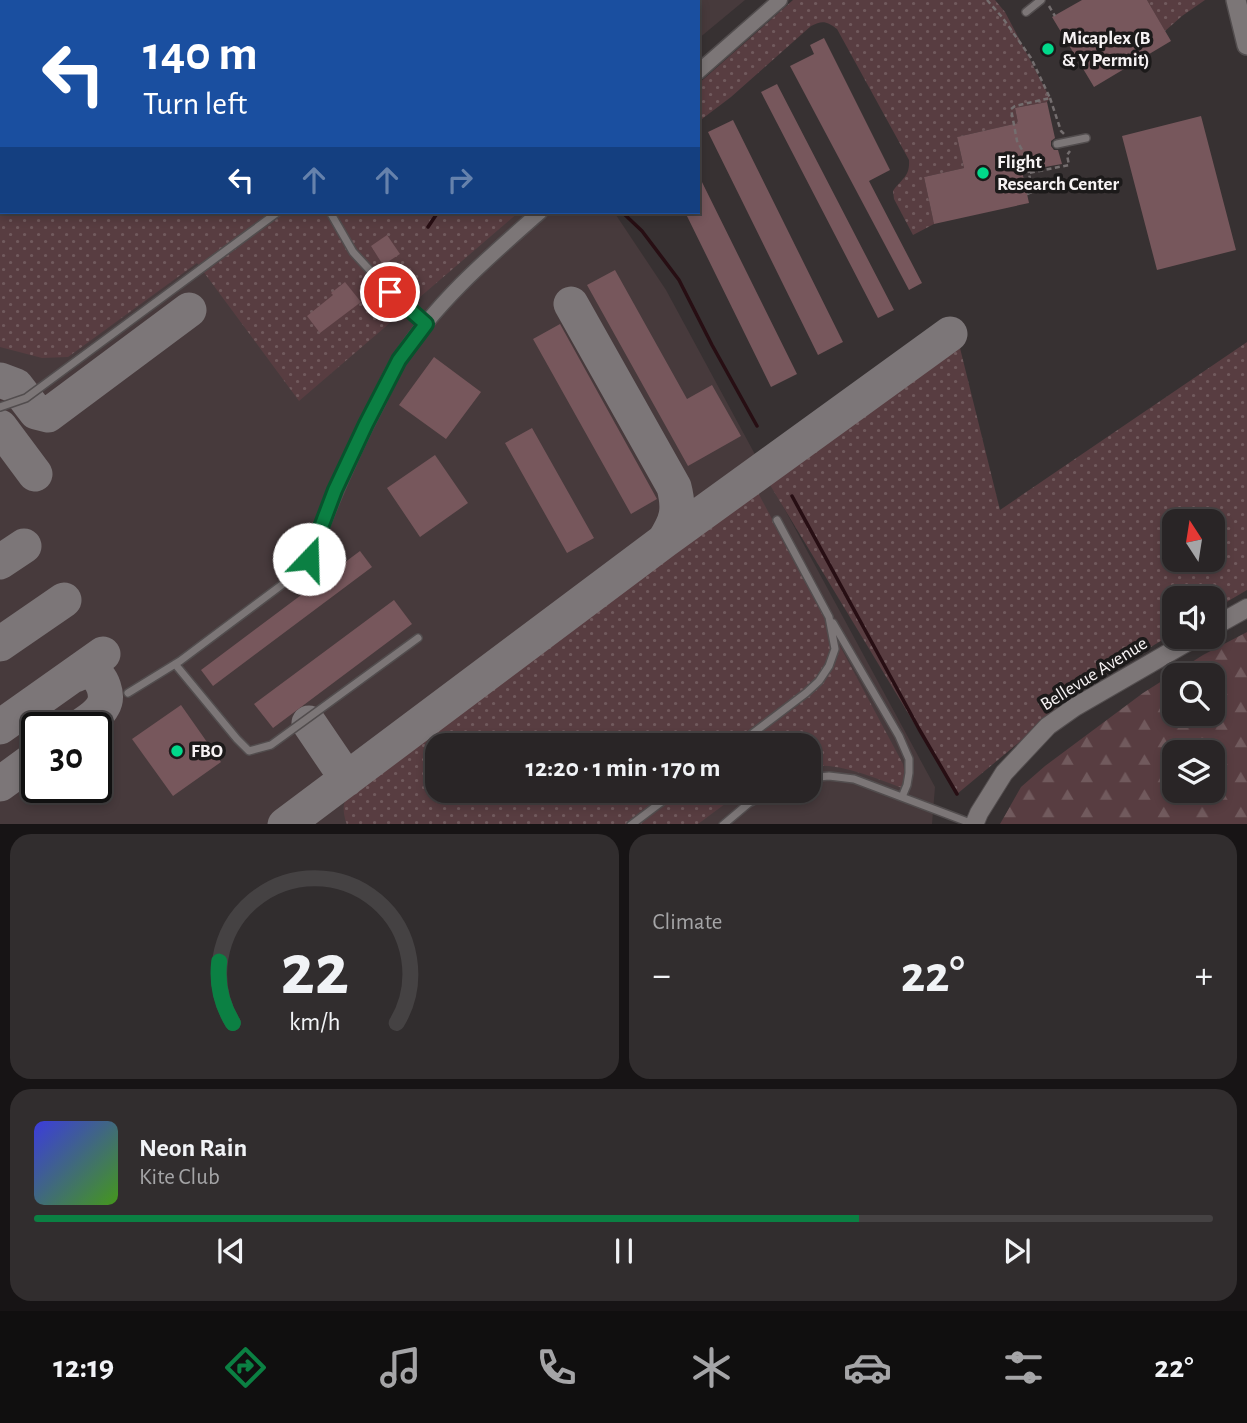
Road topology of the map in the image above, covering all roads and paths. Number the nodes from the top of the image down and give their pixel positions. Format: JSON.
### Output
{"nodes":[{"id":1,"x":780,"y":0,"type":"edge"},
{"id":2,"x":987,"y":0,"type":"edge"},
{"id":3,"x":1236,"y":0,"type":"edge"},
{"id":4,"x":1044,"y":1,"type":"edge"},
{"id":5,"x":1026,"y":12,"type":"dead end"},
{"id":6,"x":1055,"y":16,"type":"dead end"},
{"id":7,"x":1247,"y":45,"type":"edge"},
{"id":8,"x":700,"y":70,"type":"edge"},
{"id":9,"x":1049,"y":98,"type":"junction"},
{"id":10,"x":1068,"y":138,"type":"dead end"},
{"id":11,"x":1086,"y":138,"type":"dead end"},
{"id":12,"x":1057,"y":144,"type":"dead end"},
{"id":13,"x":1071,"y":148,"type":"dead end"},
{"id":14,"x":1029,"y":173,"type":"junction"},
{"id":15,"x":1027,"y":194,"type":"dead end"},
{"id":16,"x":275,"y":214,"type":"edge"},
{"id":17,"x":331,"y":214,"type":"edge"},
{"id":18,"x":538,"y":214,"type":"edge"},
{"id":19,"x":426,"y":324,"type":"junction"},
{"id":20,"x":0,"y":407,"type":"edge"},
{"id":21,"x":777,"y":520,"type":"dead end"},
{"id":22,"x":309,"y":559,"type":"joint"},
{"id":23,"x":1247,"y":608,"type":"edge"},
{"id":24,"x":829,"y":617,"type":"junction"},
{"id":25,"x":1225,"y":620,"type":"edge"},
{"id":26,"x":418,"y":638,"type":"dead end"},
{"id":27,"x":1175,"y":649,"type":"edge"},
{"id":28,"x":175,"y":664,"type":"junction"},
{"id":29,"x":128,"y":692,"type":"dead end"},
{"id":30,"x":753,"y":733,"type":"edge"},
{"id":31,"x":821,"y":777,"type":"edge"},
{"id":32,"x":901,"y":797,"type":"junction"},
{"id":33,"x":660,"y":803,"type":"edge"},
{"id":34,"x":749,"y":803,"type":"edge"},
{"id":35,"x":631,"y":824,"type":"edge"},
{"id":36,"x":723,"y":824,"type":"edge"},
{"id":37,"x":974,"y":824,"type":"edge"}],
"edges":[{"from":1,"to":8,"type":"street"},
{"from":2,"to":9,"type":"path"},
{"from":3,"to":7,"type":"main road"},
{"from":4,"to":5,"type":"lane"},
{"from":4,"to":6,"type":"path"},
{"from":9,"to":10,"type":"path"},
{"from":9,"to":14,"type":"path"},
{"from":11,"to":12,"type":"lane"},
{"from":13,"to":14,"type":"path"},
{"from":14,"to":15,"type":"path"},
{"from":16,"to":20,"type":"lane"},
{"from":17,"to":19,"type":"lane"},
{"from":18,"to":19,"type":"street"},
{"from":19,"to":22,"type":"street"},
{"from":21,"to":24,"type":"lane"},
{"from":22,"to":28,"type":"lane"},
{"from":23,"to":25,"type":"street"},
{"from":24,"to":30,"type":"lane"},
{"from":24,"to":32,"type":"lane"},
{"from":26,"to":28,"type":"lane"},
{"from":27,"to":37,"type":"street","name":"Bellevue Avenue"},
{"from":28,"to":29,"type":"lane"},
{"from":31,"to":32,"type":"lane"},
{"from":32,"to":37,"type":"lane"},
{"from":33,"to":35,"type":"lane"},
{"from":34,"to":36,"type":"lane"}]}
